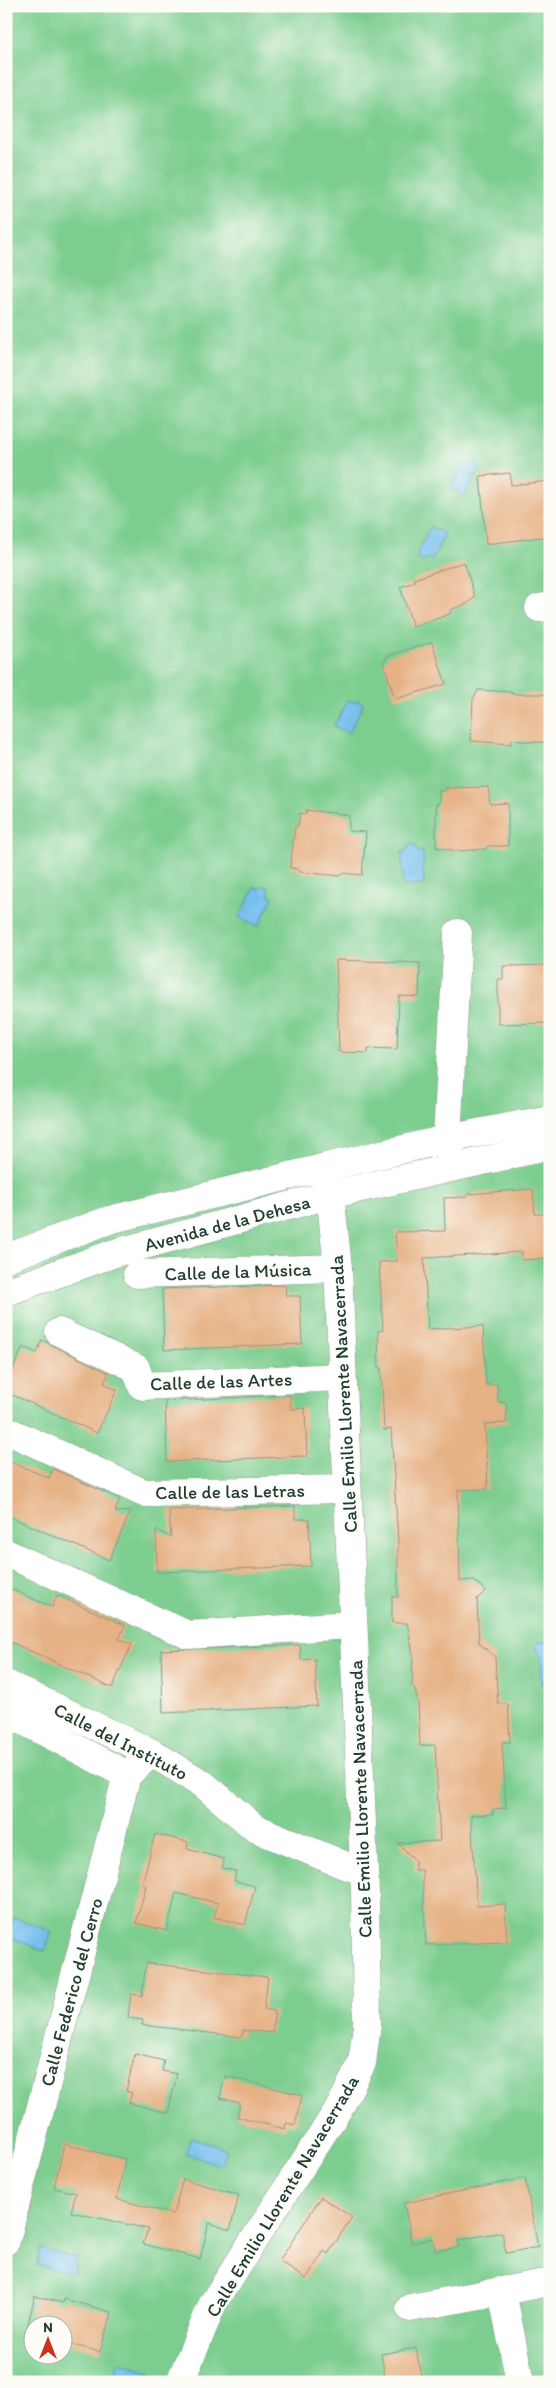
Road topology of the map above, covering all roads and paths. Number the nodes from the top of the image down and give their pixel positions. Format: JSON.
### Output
{"nodes":[{"id":1,"x":458,"y":933,"type":"dead end"},
{"id":2,"x":550,"y":1119,"type":"edge"},
{"id":3,"x":447,"y":1139,"type":"junction"},
{"id":4,"x":550,"y":1146,"type":"edge"},
{"id":5,"x":451,"y":1167,"type":"junction"},
{"id":6,"x":322,"y":1168,"type":"junction"},
{"id":7,"x":329,"y":1196,"type":"junction"},
{"id":8,"x":6,"y":1258,"type":"edge"},
{"id":9,"x":338,"y":1268,"type":"junction"},
{"id":10,"x":137,"y":1274,"type":"dead end"},
{"id":11,"x":6,"y":1292,"type":"edge"},
{"id":12,"x":59,"y":1332,"type":"dead end"},
{"id":13,"x":342,"y":1377,"type":"junction"},
{"id":14,"x":6,"y":1430,"type":"edge"},
{"id":15,"x":347,"y":1489,"type":"junction"},
{"id":16,"x":6,"y":1553,"type":"edge"},
{"id":17,"x":352,"y":1625,"type":"junction"},
{"id":18,"x":6,"y":1684,"type":"edge"},
{"id":19,"x":6,"y":1712,"type":"edge"},
{"id":20,"x":152,"y":1753,"type":"junction"},
{"id":21,"x":127,"y":1775,"type":"junction"},
{"id":22,"x":364,"y":1870,"type":"junction"},
{"id":23,"x":6,"y":2241,"type":"edge"},
{"id":24,"x":550,"y":2282,"type":"edge"},
{"id":25,"x":502,"y":2291,"type":"junction"},
{"id":26,"x":410,"y":2308,"type":"dead end"},
{"id":27,"x":180,"y":2382,"type":"edge"},
{"id":28,"x":520,"y":2382,"type":"edge"}],
"edges":[{"from":1,"to":3,"type":"street"},
{"from":2,"to":3,"type":"street","name":"Avenida de la Dehesa"},
{"from":3,"to":5,"type":"street"},
{"from":3,"to":6,"type":"street","name":"Avenida de la Dehesa"},
{"from":4,"to":5,"type":"street","name":"Avenida de la Dehesa"},
{"from":5,"to":7,"type":"street","name":"Avenida de la Dehesa"},
{"from":6,"to":7,"type":"street","name":"Calle Emilio Llorente Navacerrada"},
{"from":6,"to":8,"type":"street","name":"Avenida de la Dehesa"},
{"from":7,"to":9,"type":"street","name":"Calle Emilio Llorente Navacerrada"},
{"from":7,"to":11,"type":"street","name":"Avenida de la Dehesa"},
{"from":9,"to":10,"type":"street","name":"Calle de la Música"},
{"from":9,"to":13,"type":"street","name":"Calle Emilio Llorente Navacerrada"},
{"from":12,"to":13,"type":"street","name":"Calle de las Artes"},
{"from":13,"to":15,"type":"street","name":"Calle Emilio Llorente Navacerrada"},
{"from":14,"to":15,"type":"street","name":"Calle de las Letras"},
{"from":15,"to":17,"type":"street","name":"Calle Emilio Llorente Navacerrada"},
{"from":16,"to":17,"type":"street"},
{"from":17,"to":22,"type":"street","name":"Calle Emilio Llorente Navacerrada"},
{"from":18,"to":20,"type":"street","name":"Calle del Instituto"},
{"from":19,"to":21,"type":"street","name":"Calle del Instituto"},
{"from":20,"to":21,"type":"street"},
{"from":20,"to":22,"type":"street","name":"Calle del Instituto"},
{"from":21,"to":23,"type":"street","name":"Calle Federico del Cerro"},
{"from":22,"to":27,"type":"street","name":"Calle Emilio Llorente Navacerrada"},
{"from":24,"to":25,"type":"street"},
{"from":25,"to":26,"type":"street"},
{"from":25,"to":28,"type":"street"}]}
